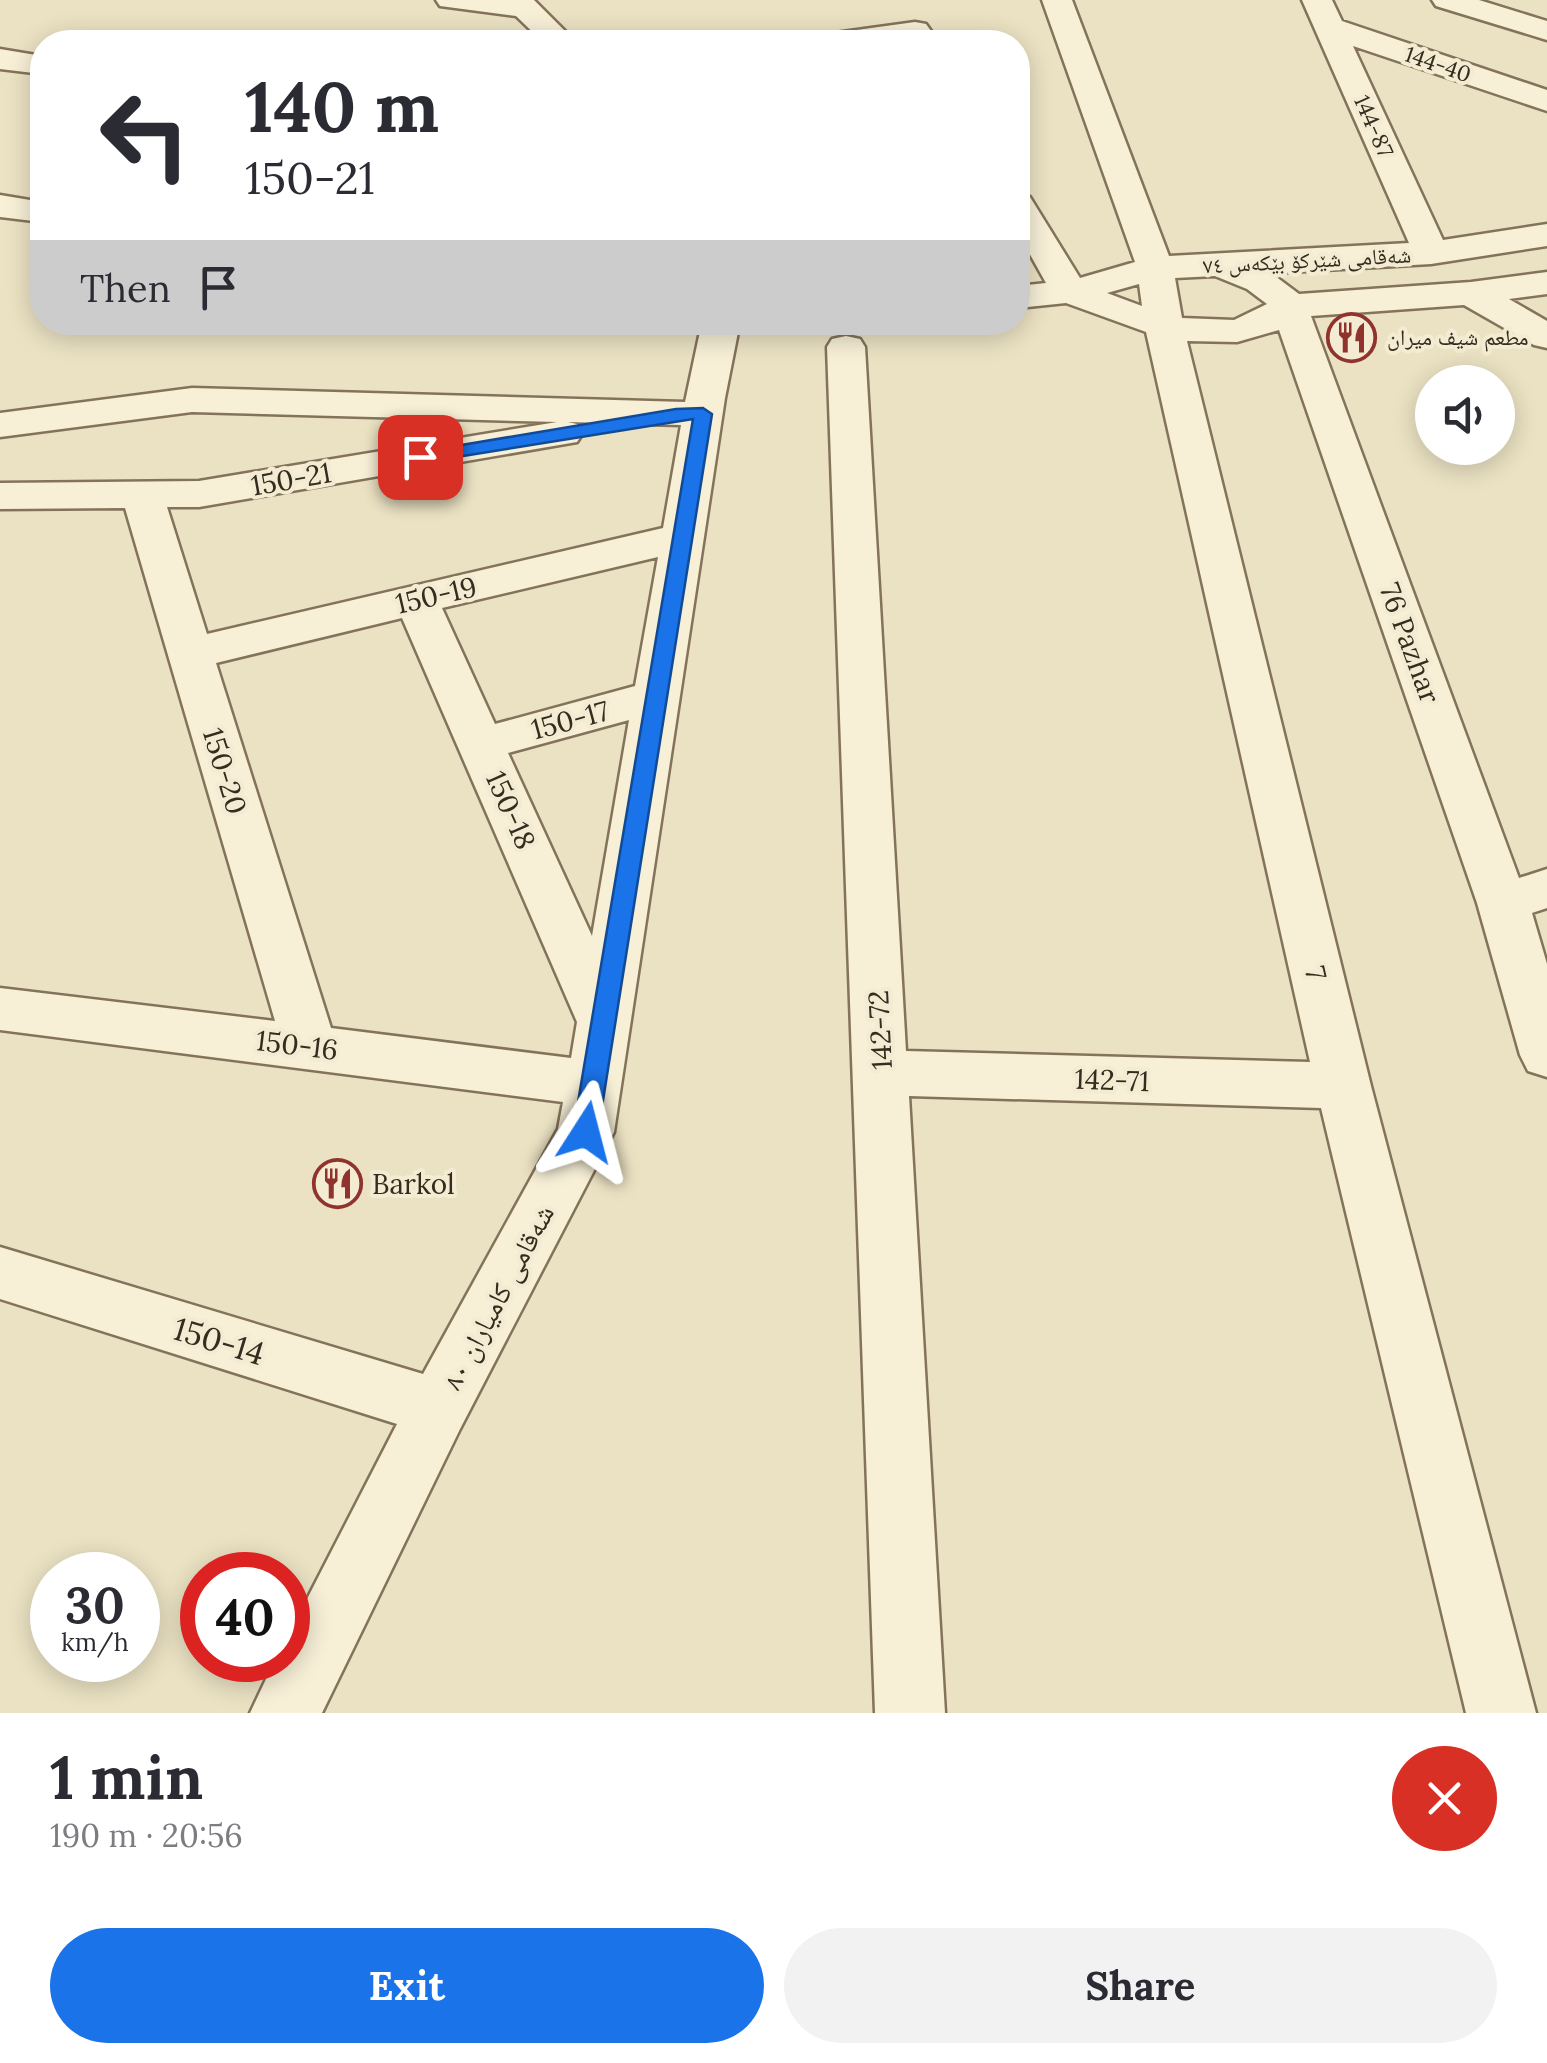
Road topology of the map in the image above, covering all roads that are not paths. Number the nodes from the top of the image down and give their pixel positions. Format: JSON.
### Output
{"nodes":[{"id":1,"x":452,"y":0,"type":"edge"},
{"id":2,"x":896,"y":0,"type":"edge"},
{"id":3,"x":1057,"y":0,"type":"edge"},
{"id":4,"x":1447,"y":0,"type":"edge"},
{"id":5,"x":521,"y":4,"type":"edge"},
{"id":6,"x":1323,"y":14,"type":"edge"},
{"id":7,"x":548,"y":30,"type":"edge"},
{"id":8,"x":914,"y":30,"type":"edge"},
{"id":9,"x":1547,"y":31,"type":"edge"},
{"id":10,"x":0,"y":59,"type":"edge"},
{"id":11,"x":30,"y":63,"type":"edge"},
{"id":12,"x":1547,"y":101,"type":"edge"},
{"id":13,"x":0,"y":206,"type":"edge"},
{"id":14,"x":30,"y":210,"type":"edge"},
{"id":15,"x":1030,"y":224,"type":"edge"},
{"id":16,"x":1547,"y":235,"type":"edge"},
{"id":17,"x":1148,"y":250,"type":"junction"},
{"id":18,"x":1431,"y":252,"type":"junction"},
{"id":19,"x":1225,"y":267,"type":"junction"},
{"id":20,"x":1547,"y":282,"type":"edge"},
{"id":21,"x":1070,"y":292,"type":"junction"},
{"id":22,"x":1471,"y":293,"type":"junction"},
{"id":23,"x":1030,"y":296,"type":"edge"},
{"id":24,"x":1289,"y":306,"type":"junction"},
{"id":25,"x":1164,"y":326,"type":"junction"},
{"id":26,"x":720,"y":335,"type":"edge"},
{"id":27,"x":1547,"y":337,"type":"edge"},
{"id":28,"x":846,"y":346,"type":"dead end"},
{"id":29,"x":690,"y":414,"type":"junction"},
{"id":30,"x":0,"y":425,"type":"edge"},
{"id":31,"x":142,"y":494,"type":"junction"},
{"id":32,"x":0,"y":496,"type":"edge"},
{"id":33,"x":683,"y":537,"type":"junction"},
{"id":34,"x":416,"y":600,"type":"junction"},
{"id":35,"x":188,"y":654,"type":"junction"},
{"id":36,"x":658,"y":696,"type":"junction"},
{"id":37,"x":482,"y":744,"type":"junction"},
{"id":38,"x":1525,"y":896,"type":"edge"},
{"id":39,"x":0,"y":1008,"type":"edge"},
{"id":40,"x":604,"y":1022,"type":"junction"},
{"id":41,"x":310,"y":1047,"type":"junction"},
{"id":42,"x":1547,"y":1054,"type":"edge"},
{"id":43,"x":882,"y":1073,"type":"junction"},
{"id":44,"x":593,"y":1083,"type":"junction"},
{"id":45,"x":1343,"y":1086,"type":"junction"},
{"id":46,"x":0,"y":1274,"type":"edge"},
{"id":47,"x":438,"y":1408,"type":"junction"},
{"id":48,"x":285,"y":1713,"type":"edge"},
{"id":49,"x":910,"y":1713,"type":"edge"},
{"id":50,"x":1500,"y":1713,"type":"edge"}],
"edges":[{"from":1,"to":5,"type":"street"},
{"from":2,"to":8,"type":"street"},
{"from":3,"to":17,"type":"street"},
{"from":4,"to":9,"type":"street"},
{"from":5,"to":7,"type":"street"},
{"from":6,"to":12,"type":"street","name":"144-40"},
{"from":6,"to":18,"type":"street","name":"144-87"},
{"from":10,"to":11,"type":"street"},
{"from":13,"to":14,"type":"street"},
{"from":15,"to":21,"type":"street"},
{"from":16,"to":18,"type":"street","name":"شەقامی شێرکۆ بێکەس ٧٤"},
{"from":17,"to":19,"type":"street","name":"شەقامی شێرکۆ بێکەس ٧٤"},
{"from":17,"to":21,"type":"street","name":"شەقامی شێرکۆ بێکەس ٧٤"},
{"from":17,"to":25,"type":"street","name":"7"},
{"from":18,"to":19,"type":"street","name":"شەقامی شێرکۆ بێکەس ٧٤"},
{"from":19,"to":24,"type":"street"},
{"from":20,"to":22,"type":"street","name":"شەقامی شێرکۆ بێکەس ٧٤"},
{"from":21,"to":23,"type":"street","name":"شەقامی شێرکۆ بێکەس ٧٤"},
{"from":21,"to":25,"type":"street","name":"شەقامی شێرکۆ بێکەس ٧٤"},
{"from":22,"to":24,"type":"street","name":"شەقامی شێرکۆ بێکەس ٧٤"},
{"from":22,"to":27,"type":"street"},
{"from":24,"to":25,"type":"street","name":"شەقامی شێرکۆ بێکەس ٧٤"},
{"from":24,"to":38,"type":"street","name":"76 Pazhar"},
{"from":25,"to":45,"type":"street","name":"7"},
{"from":26,"to":29,"type":"street","name":"شەقامی کامیاران ٨٠"},
{"from":28,"to":43,"type":"street","name":"142-72"},
{"from":29,"to":30,"type":"street"},
{"from":29,"to":31,"type":"street","name":"150-21"},
{"from":29,"to":33,"type":"street","name":"شەقامی کامیاران ٨٠"},
{"from":31,"to":32,"type":"street","name":"150-21"},
{"from":31,"to":35,"type":"street","name":"150-20"},
{"from":33,"to":34,"type":"street","name":"150-19"},
{"from":33,"to":36,"type":"street","name":"شەقامی کامیاران ٨٠"},
{"from":34,"to":35,"type":"street","name":"150-19"},
{"from":34,"to":37,"type":"street","name":"150-18"},
{"from":35,"to":41,"type":"street","name":"150-20"},
{"from":36,"to":37,"type":"street","name":"150-17"},
{"from":36,"to":40,"type":"street","name":"شەقامی کامیاران ٨٠"},
{"from":37,"to":40,"type":"street","name":"150-18"},
{"from":38,"to":42,"type":"street","name":"76 Pazhar"},
{"from":39,"to":41,"type":"street","name":"150-16"},
{"from":40,"to":44,"type":"street","name":"شەقامی کامیاران ٨٠"},
{"from":41,"to":44,"type":"street","name":"150-16"},
{"from":43,"to":45,"type":"street","name":"142-71"},
{"from":43,"to":49,"type":"street","name":"142-72"},
{"from":44,"to":47,"type":"street","name":"شەقامی کامیاران ٨٠"},
{"from":45,"to":50,"type":"street","name":"7"},
{"from":46,"to":47,"type":"street","name":"150-14"},
{"from":47,"to":48,"type":"street","name":"شەقامی کامیاران ٨٠"}]}
